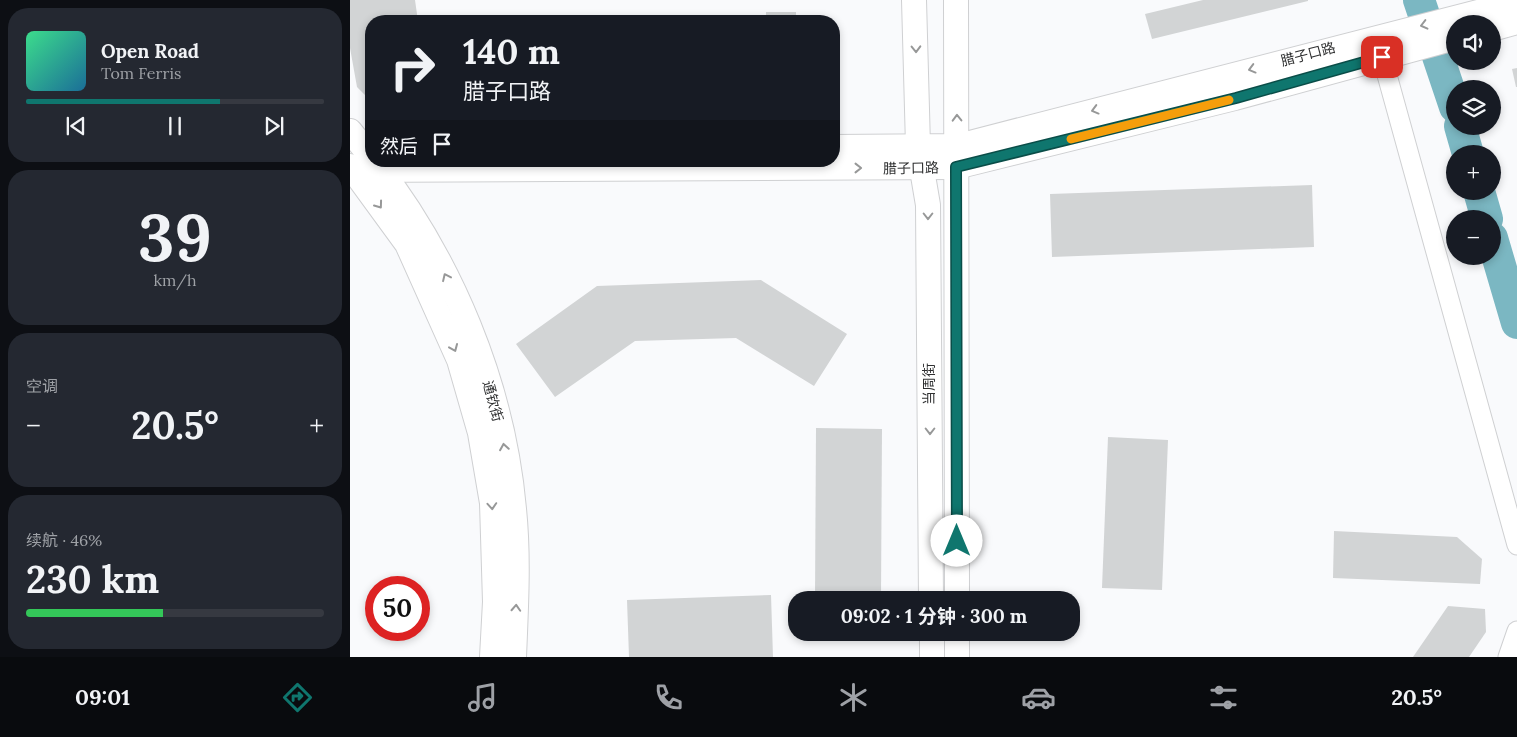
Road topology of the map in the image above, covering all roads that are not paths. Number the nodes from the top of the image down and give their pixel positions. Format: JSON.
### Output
{"nodes":[{"id":1,"x":914,"y":0,"type":"edge"},
{"id":2,"x":956,"y":0,"type":"edge"},
{"id":3,"x":1517,"y":2,"type":"edge"},
{"id":4,"x":1501,"y":19,"type":"edge"},
{"id":5,"x":1446,"y":34,"type":"edge"},
{"id":6,"x":1446,"y":39,"type":"edge"},
{"id":7,"x":1386,"y":48,"type":"junction"},
{"id":8,"x":350,"y":131,"type":"edge"},
{"id":9,"x":840,"y":148,"type":"edge"},
{"id":10,"x":957,"y":156,"type":"junction"},
{"id":11,"x":920,"y":157,"type":"junction"},
{"id":12,"x":840,"y":158,"type":"edge"},
{"id":13,"x":363,"y":161,"type":"edge"},
{"id":14,"x":366,"y":167,"type":"edge"},
{"id":15,"x":368,"y":167,"type":"edge"},
{"id":16,"x":1517,"y":545,"type":"edge"},
{"id":17,"x":931,"y":591,"type":"edge"},
{"id":18,"x":957,"y":591,"type":"edge"},
{"id":19,"x":1517,"y":631,"type":"edge"},
{"id":20,"x":932,"y":641,"type":"edge"},
{"id":21,"x":957,"y":641,"type":"edge"},
{"id":22,"x":492,"y":657,"type":"edge"},
{"id":23,"x":514,"y":657,"type":"edge"},
{"id":24,"x":932,"y":657,"type":"edge"},
{"id":25,"x":957,"y":657,"type":"edge"},
{"id":26,"x":1508,"y":657,"type":"edge"}],
"edges":[{"from":1,"to":11,"type":"main road","name":"当周街","one_way":true},
{"from":10,"to":2,"type":"main road","name":"当周街","one_way":true},
{"from":3,"to":4,"type":"main road","name":"腊子口路"},
{"from":5,"to":7,"type":"main road","name":"腊子口路","one_way":true},
{"from":6,"to":7,"type":"main road","name":"腊子口路"},
{"from":7,"to":10,"type":"main road","name":"腊子口路"},
{"from":7,"to":16,"type":"street"},
{"from":8,"to":13,"type":"main road"},
{"from":9,"to":11,"type":"main road","name":"腊子口路"},
{"from":10,"to":11,"type":"main road","name":"腊子口路"},
{"from":10,"to":18,"type":"main road","name":"当周街"},
{"from":12,"to":11,"type":"main road","name":"腊子口路","one_way":true},
{"from":11,"to":17,"type":"main road","name":"当周街","one_way":true},
{"from":14,"to":22,"type":"main road","one_way":true},
{"from":23,"to":15,"type":"main road","name":"通钦街","one_way":true},
{"from":19,"to":26,"type":"street"},
{"from":20,"to":24,"type":"main road"},
{"from":21,"to":25,"type":"main road"}]}
